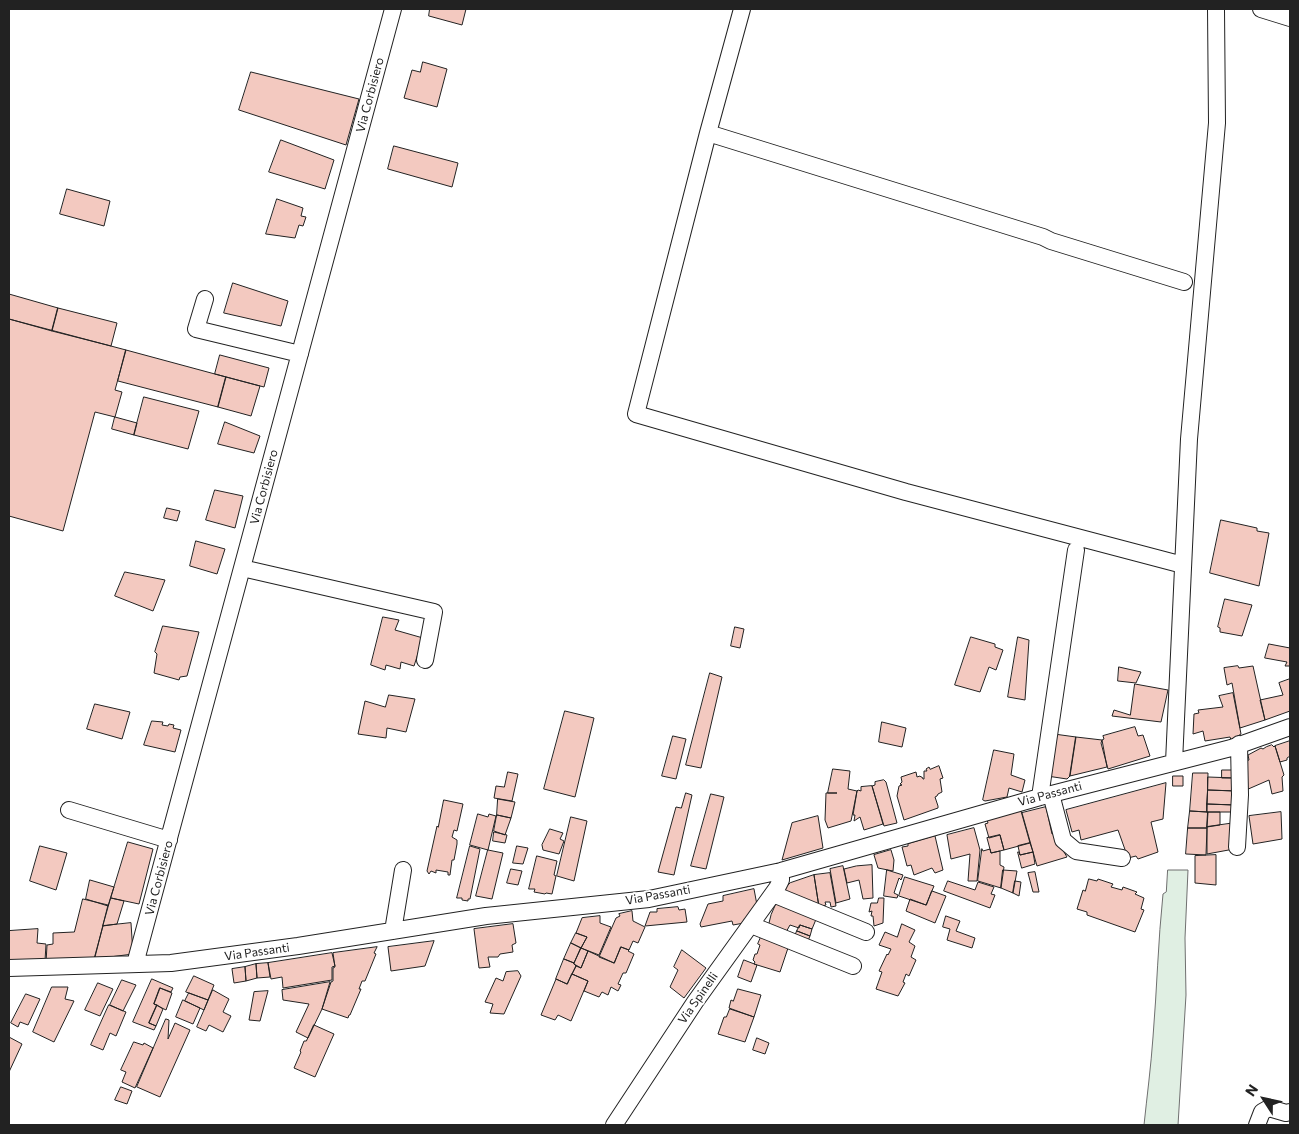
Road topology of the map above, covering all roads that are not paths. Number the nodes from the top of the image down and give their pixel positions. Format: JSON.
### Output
{"nodes":[{"id":1,"x":393,"y":9,"type":"edge"},
{"id":2,"x":742,"y":9,"type":"edge"},
{"id":3,"x":1216,"y":9,"type":"edge"},
{"id":4,"x":1261,"y":9,"type":"edge"},
{"id":5,"x":1290,"y":18,"type":"edge"},
{"id":6,"x":708,"y":133,"type":"junction"},
{"id":7,"x":1184,"y":282,"type":"dead end"},
{"id":8,"x":205,"y":300,"type":"dead end"},
{"id":9,"x":300,"y":354,"type":"junction"},
{"id":10,"x":1076,"y":550,"type":"dead end"},
{"id":11,"x":1183,"y":564,"type":"junction"},
{"id":12,"x":242,"y":568,"type":"junction"},
{"id":13,"x":425,"y":660,"type":"dead end"},
{"id":14,"x":1290,"y":727,"type":"edge"},
{"id":15,"x":1239,"y":744,"type":"junction"},
{"id":16,"x":1174,"y":762,"type":"junction"},
{"id":17,"x":1045,"y":795,"type":"junction"},
{"id":18,"x":69,"y":810,"type":"dead end"},
{"id":19,"x":169,"y":840,"type":"junction"},
{"id":20,"x":1236,"y":847,"type":"dead end"},
{"id":21,"x":1122,"y":858,"type":"dead end"},
{"id":22,"x":404,"y":870,"type":"dead end"},
{"id":23,"x":781,"y":871,"type":"junction"},
{"id":24,"x":773,"y":894,"type":"junction"},
{"id":25,"x":751,"y":924,"type":"junction"},
{"id":26,"x":393,"y":931,"type":"junction"},
{"id":27,"x":866,"y":932,"type":"dead end"},
{"id":28,"x":135,"y":964,"type":"junction"},
{"id":29,"x":853,"y":966,"type":"dead end"},
{"id":30,"x":9,"y":968,"type":"edge"},
{"id":31,"x":1290,"y":1112,"type":"edge"},
{"id":32,"x":614,"y":1125,"type":"edge"},
{"id":33,"x":1257,"y":1125,"type":"edge"}],
"edges":[{"from":1,"to":9,"type":"street","name":"Via Corbisiero"},
{"from":2,"to":6,"type":"street"},
{"from":3,"to":11,"type":"street"},
{"from":4,"to":5,"type":"street"},
{"from":6,"to":7,"type":"street"},
{"from":6,"to":11,"type":"street"},
{"from":8,"to":9,"type":"street"},
{"from":9,"to":12,"type":"street","name":"Via Corbisiero"},
{"from":10,"to":17,"type":"street"},
{"from":11,"to":16,"type":"street"},
{"from":12,"to":13,"type":"street"},
{"from":12,"to":19,"type":"street","name":"Via Corbisiero"},
{"from":14,"to":15,"type":"street","name":"Via Passanti"},
{"from":15,"to":16,"type":"street","name":"Via Passanti"},
{"from":15,"to":20,"type":"street"},
{"from":16,"to":17,"type":"street","name":"Via Passanti"},
{"from":17,"to":21,"type":"street"},
{"from":17,"to":23,"type":"street","name":"Via Passanti"},
{"from":18,"to":19,"type":"street"},
{"from":19,"to":28,"type":"street","name":"Via Corbisiero"},
{"from":22,"to":26,"type":"street"},
{"from":23,"to":24,"type":"street","name":"Via Spinelli"},
{"from":23,"to":26,"type":"street","name":"Via Passanti"},
{"from":24,"to":25,"type":"street","name":"Via Spinelli"},
{"from":24,"to":27,"type":"street"},
{"from":25,"to":29,"type":"street"},
{"from":25,"to":32,"type":"street","name":"Via Spinelli"},
{"from":26,"to":28,"type":"street","name":"Via Passanti"},
{"from":28,"to":30,"type":"street","name":"Via Passanti"},
{"from":31,"to":33,"type":"street"}]}
